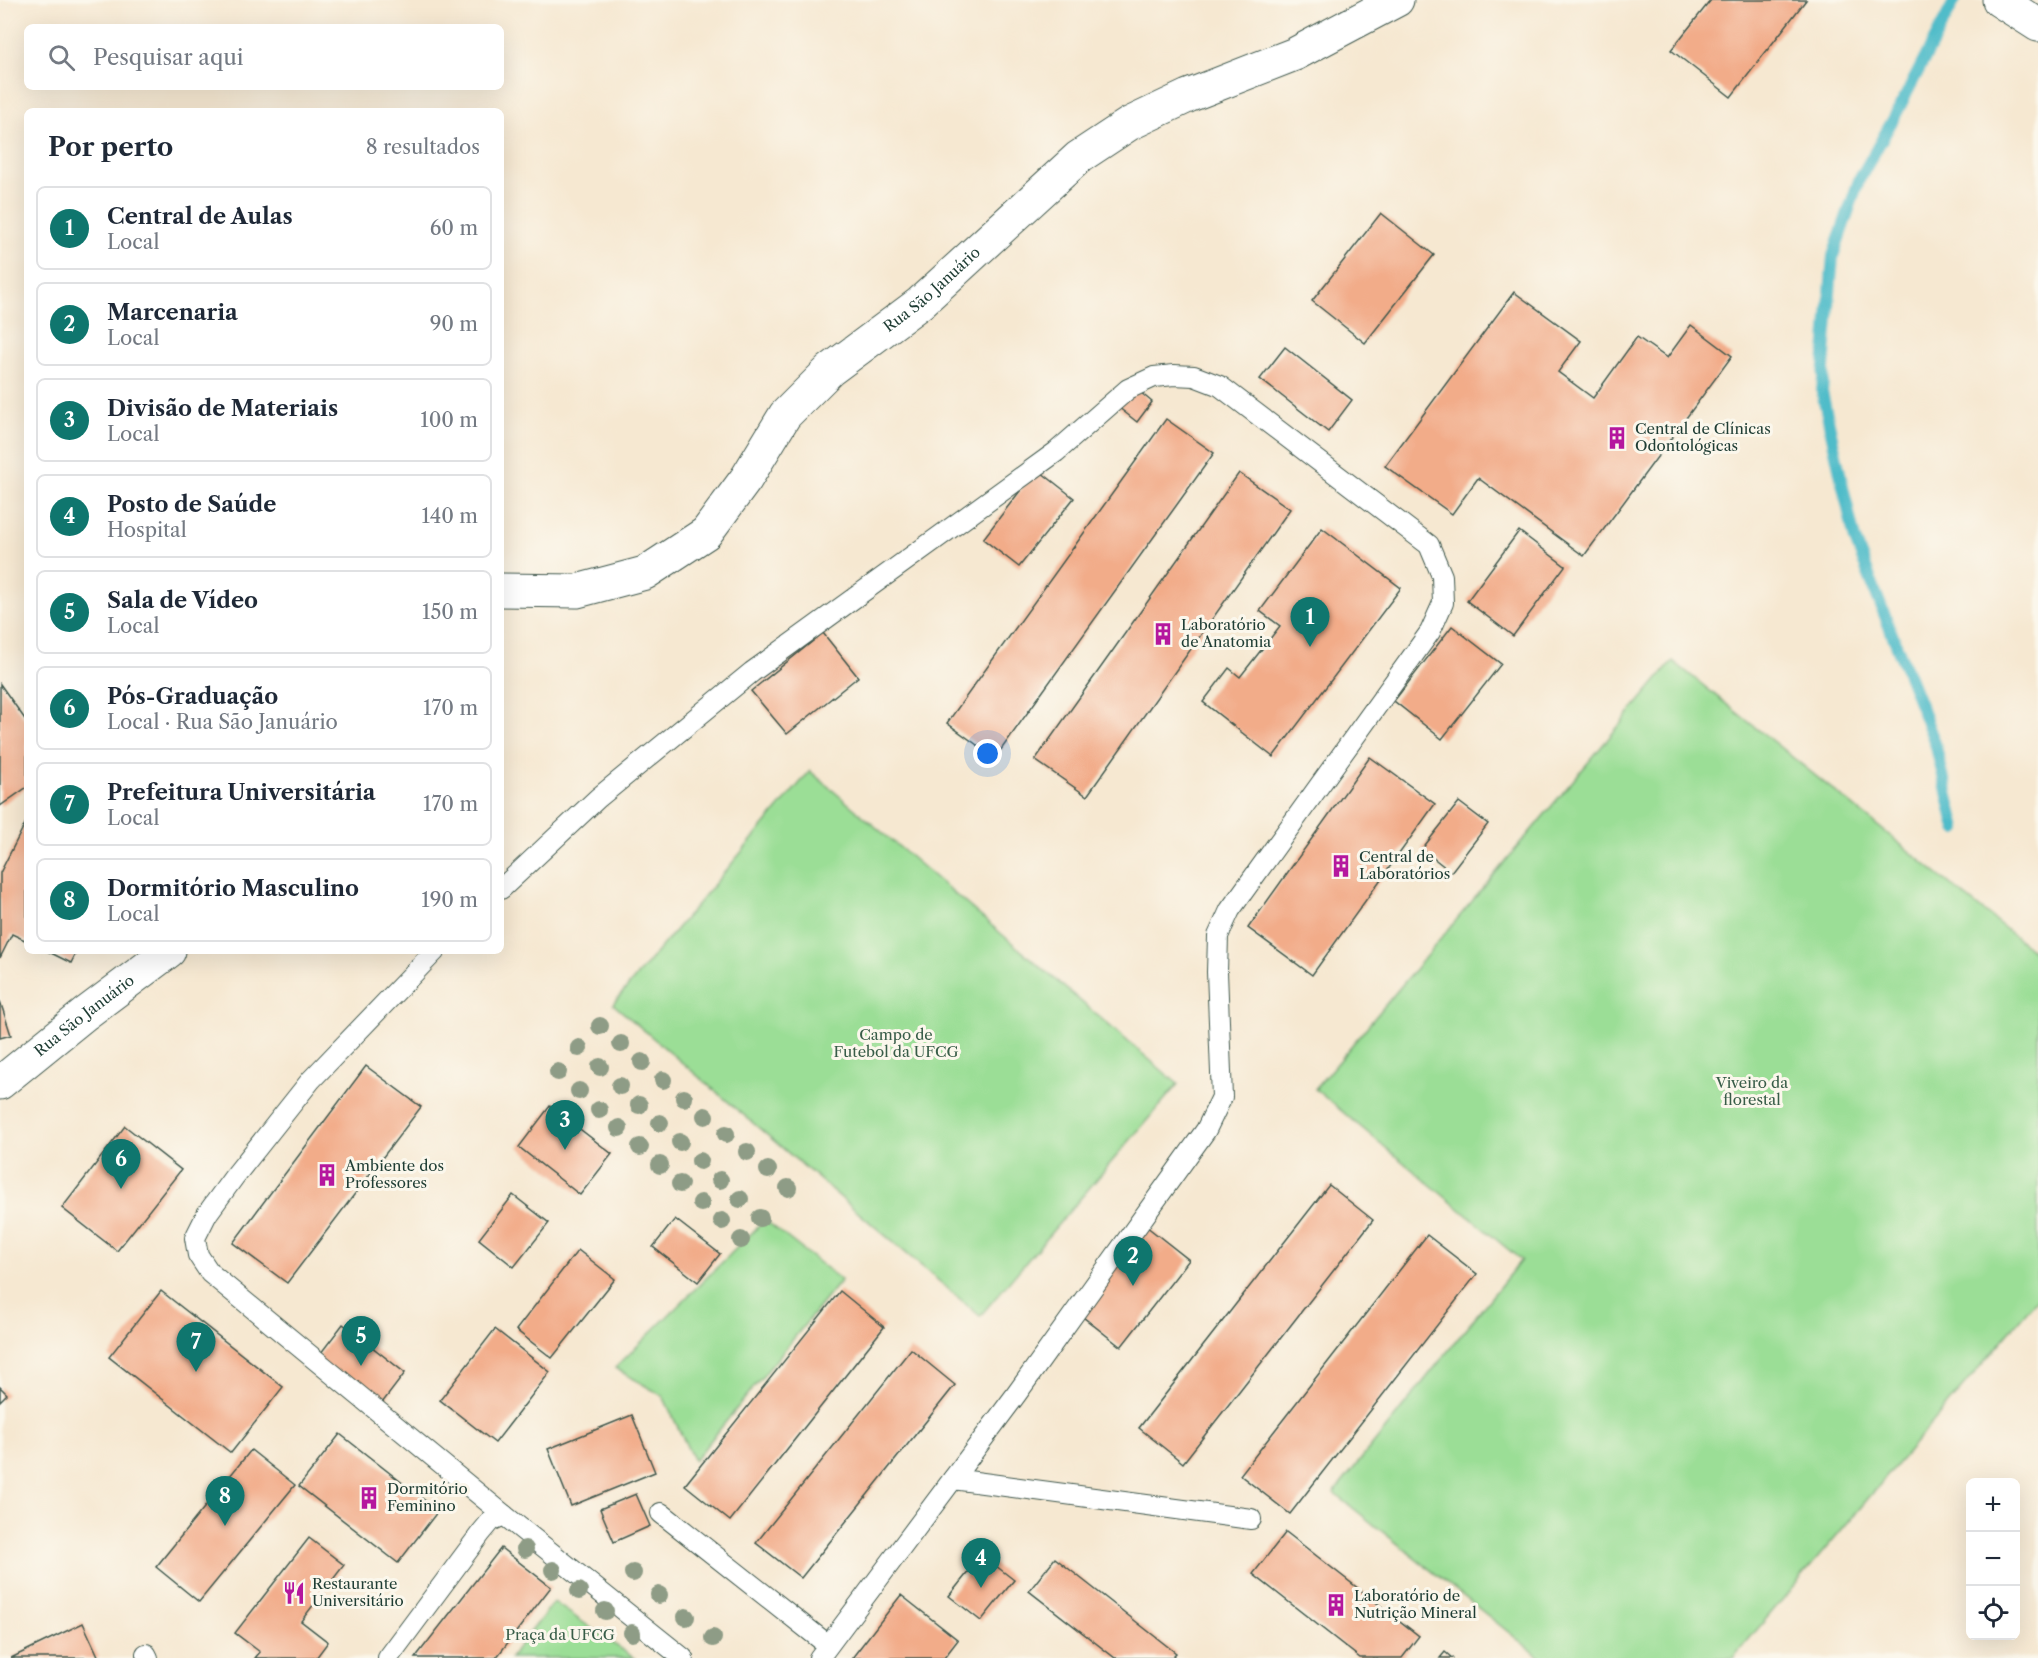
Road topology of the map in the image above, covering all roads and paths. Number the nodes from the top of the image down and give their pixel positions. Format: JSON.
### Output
{"nodes":[{"id":1,"x":1397,"y":0,"type":"edge"},
{"id":2,"x":1999,"y":0,"type":"edge"},
{"id":3,"x":2038,"y":25,"type":"edge"},
{"id":4,"x":504,"y":590,"type":"edge"},
{"id":5,"x":504,"y":886,"type":"edge"},
{"id":6,"x":165,"y":954,"type":"edge"},
{"id":7,"x":432,"y":954,"type":"edge"},
{"id":8,"x":0,"y":1083,"type":"edge"},
{"id":9,"x":953,"y":1479,"type":"junction"},
{"id":10,"x":661,"y":1512,"type":"dead end"},
{"id":11,"x":504,"y":1515,"type":"junction"},
{"id":12,"x":1251,"y":1519,"type":"dead end"},
{"id":13,"x":824,"y":1651,"type":"edge"},
{"id":14,"x":388,"y":1658,"type":"edge"},
{"id":15,"x":682,"y":1658,"type":"edge"}],
"edges":[{"from":1,"to":4,"type":"street","name":"Rua São Januário"},
{"from":2,"to":3,"type":"street"},
{"from":5,"to":9,"type":"lane"},
{"from":6,"to":8,"type":"street","name":"Rua São Januário"},
{"from":7,"to":11,"type":"lane"},
{"from":9,"to":12,"type":"lane"},
{"from":9,"to":13,"type":"lane"},
{"from":10,"to":13,"type":"lane"},
{"from":11,"to":14,"type":"lane"},
{"from":11,"to":15,"type":"lane"}]}
